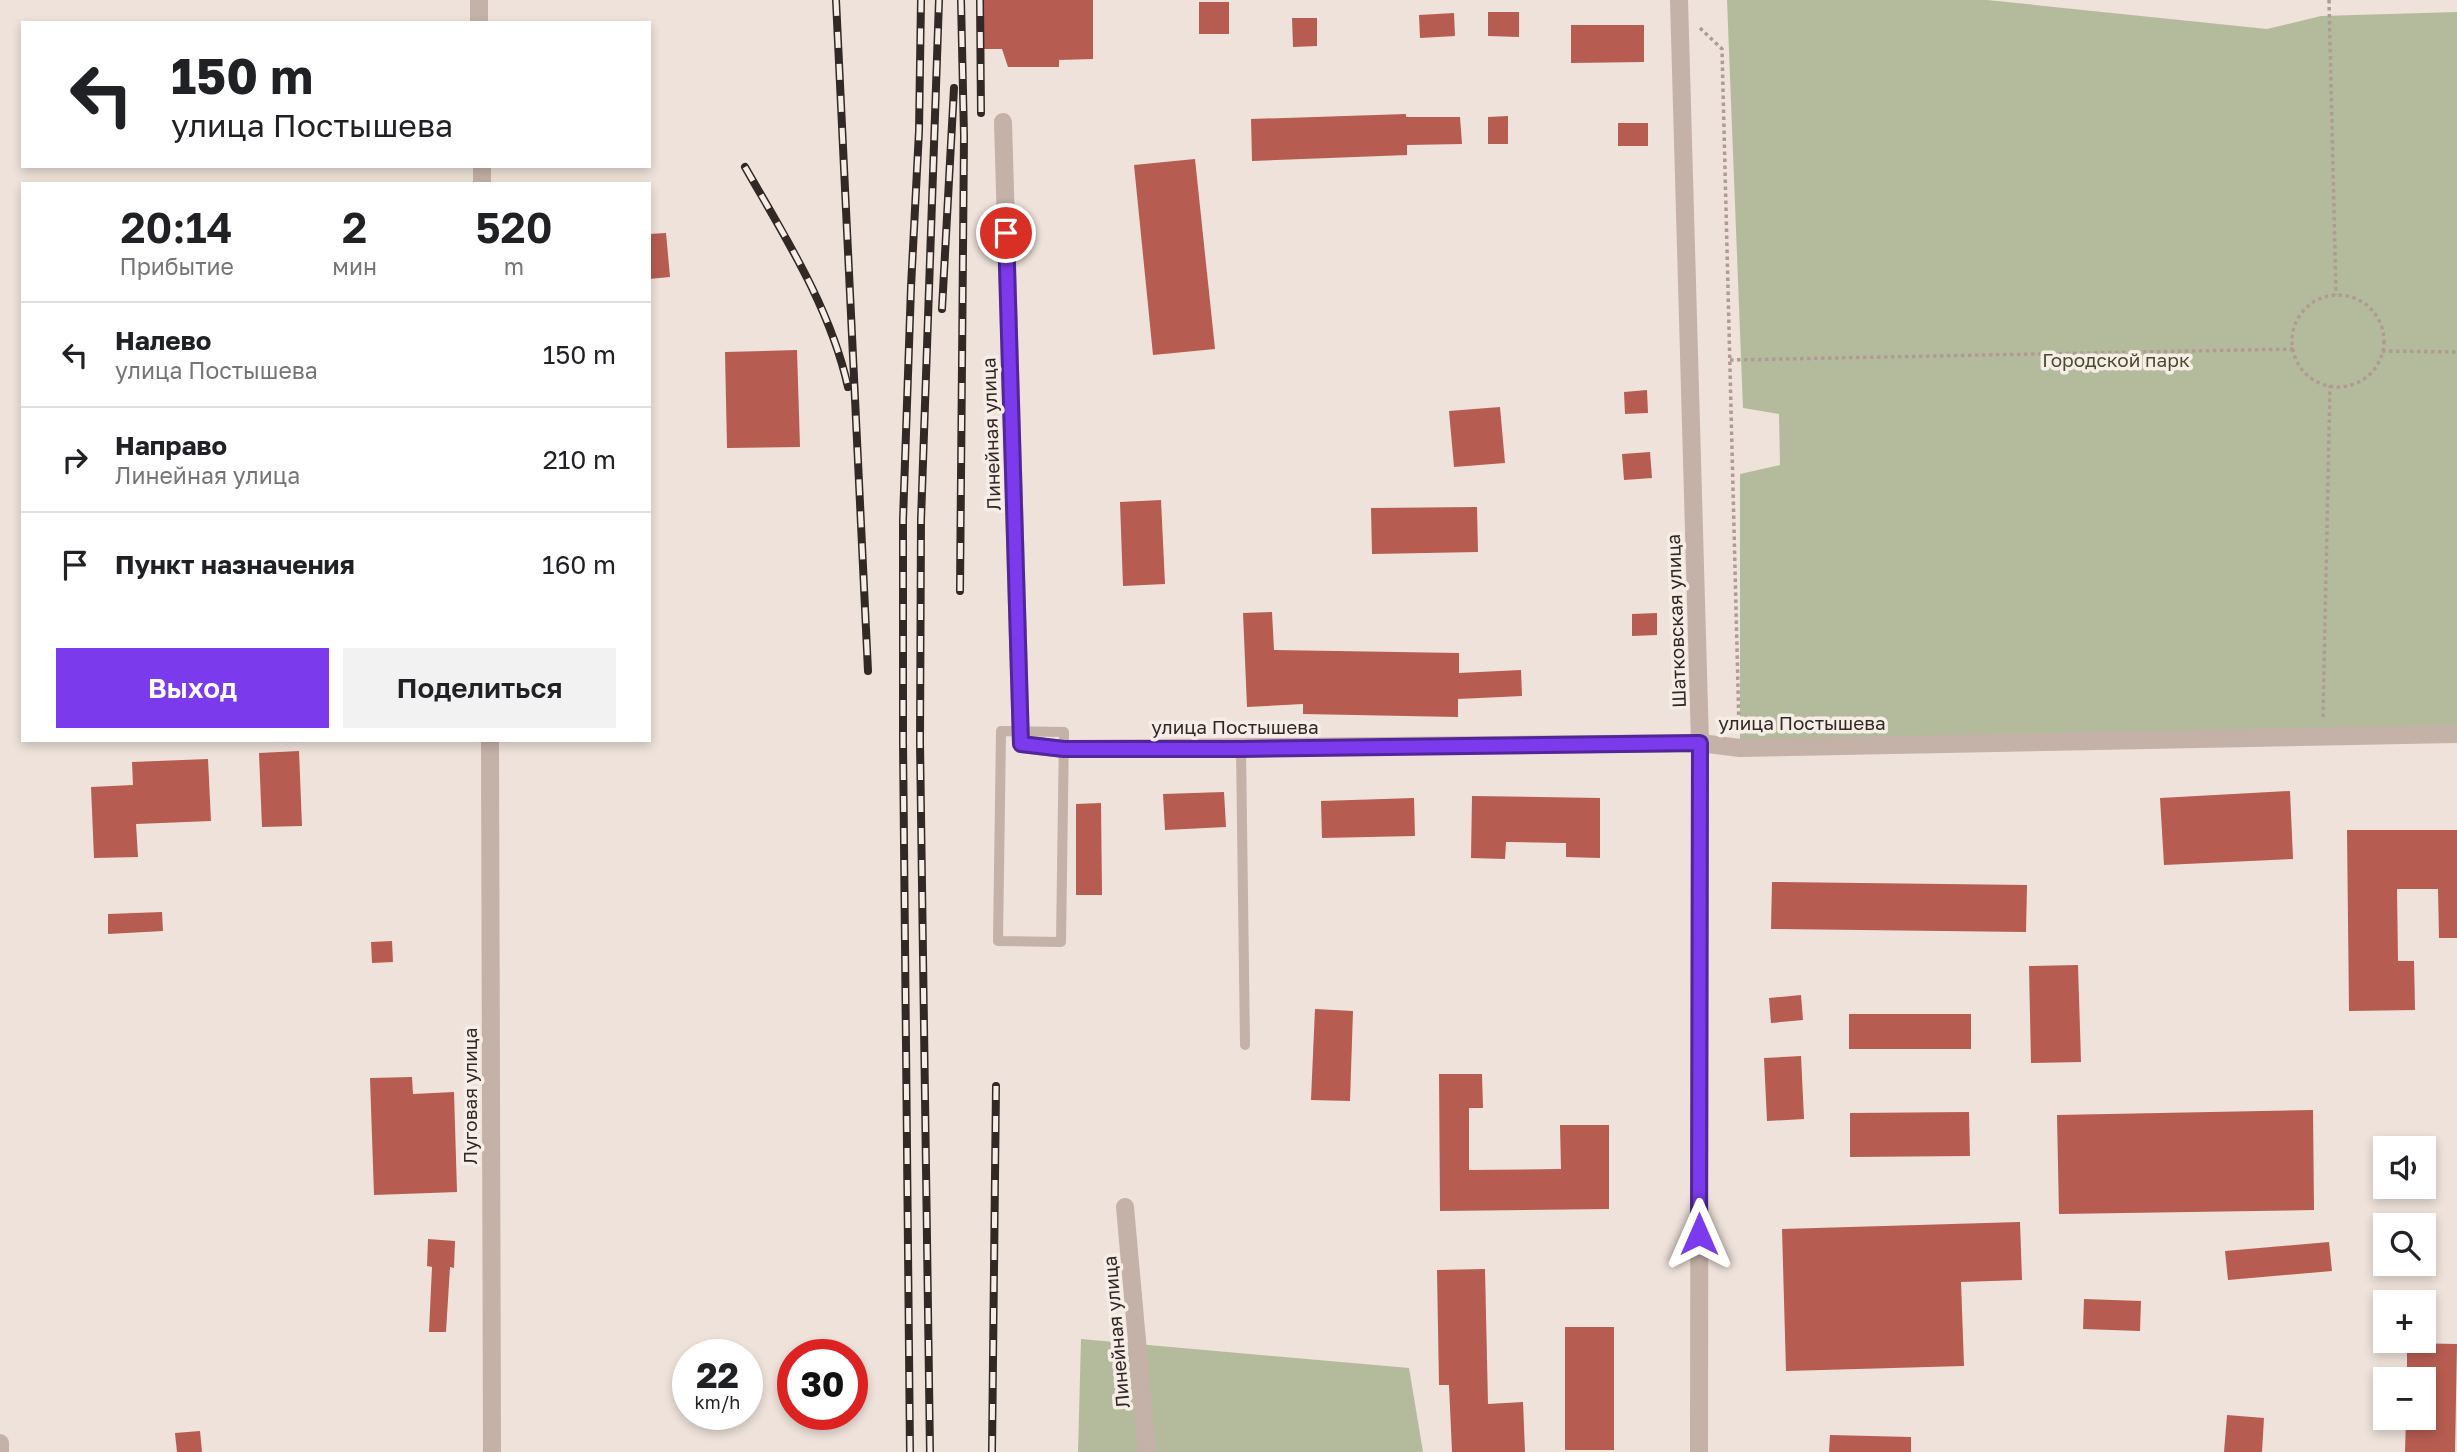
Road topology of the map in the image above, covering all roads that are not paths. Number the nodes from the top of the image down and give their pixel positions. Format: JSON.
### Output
{"nodes":[{"id":1,"x":479,"y":0,"type":"edge"},
{"id":2,"x":1679,"y":4,"type":"edge"},
{"id":3,"x":479,"y":21,"type":"edge"},
{"id":4,"x":1003,"y":122,"type":"dead end"},
{"id":5,"x":2457,"y":734,"type":"edge"},
{"id":6,"x":1021,"y":738,"type":"junction"},
{"id":7,"x":489,"y":742,"type":"edge"},
{"id":8,"x":1700,"y":743,"type":"junction"},
{"id":9,"x":1064,"y":749,"type":"junction"},
{"id":10,"x":1241,"y":749,"type":"junction"},
{"id":11,"x":1245,"y":1045,"type":"dead end"},
{"id":12,"x":1125,"y":1207,"type":"dead end"},
{"id":13,"x":0,"y":1443,"type":"edge"},
{"id":14,"x":0,"y":1452,"type":"edge"},
{"id":15,"x":492,"y":1452,"type":"edge"},
{"id":16,"x":1147,"y":1452,"type":"edge"},
{"id":17,"x":1699,"y":1452,"type":"edge"}],
"edges":[{"from":1,"to":3,"type":"street"},
{"from":2,"to":8,"type":"street","name":"Шатковская улица"},
{"from":4,"to":6,"type":"street","name":"Линейная улица"},
{"from":5,"to":8,"type":"street","name":"улица Постышева"},
{"from":6,"to":9,"type":"street","name":"улица Постышева"},
{"from":6,"to":9,"type":"lane"},
{"from":7,"to":15,"type":"street","name":"Луговая улица"},
{"from":8,"to":10,"type":"street","name":"улица Постышева"},
{"from":8,"to":17,"type":"street","name":"Шатковская улица"},
{"from":9,"to":10,"type":"street","name":"улица Постышева"},
{"from":10,"to":11,"type":"lane"},
{"from":12,"to":16,"type":"street","name":"Линейная улица"},
{"from":13,"to":14,"type":"street"}]}
